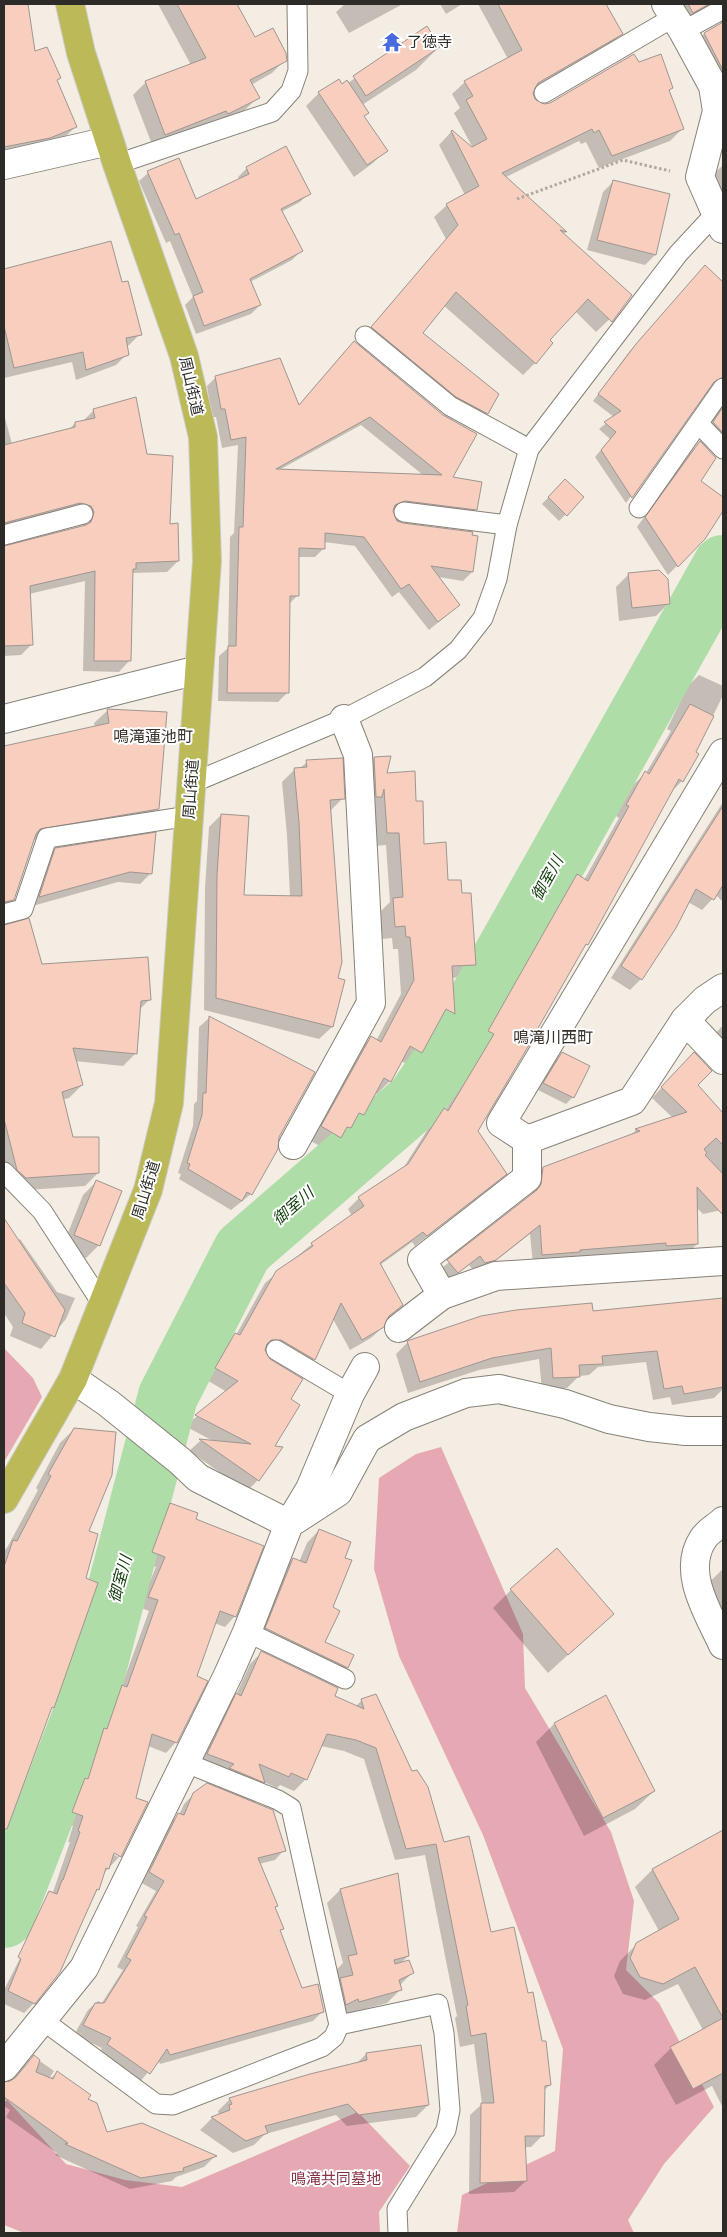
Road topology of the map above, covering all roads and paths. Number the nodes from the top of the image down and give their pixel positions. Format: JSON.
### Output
{"nodes":[{"id":1,"x":70,"y":4,"type":"edge"},
{"id":2,"x":297,"y":4,"type":"edge"},
{"id":3,"x":723,"y":9,"type":"edge"},
{"id":4,"x":674,"y":17,"type":"edge"},
{"id":5,"x":544,"y":93,"type":"dead end"},
{"id":6,"x":113,"y":152,"type":"junction"},
{"id":7,"x":4,"y":165,"type":"edge"},
{"id":8,"x":700,"y":177,"type":"junction"},
{"id":9,"x":518,"y":199,"type":"dead end"},
{"id":10,"x":719,"y":221,"type":"edge"},
{"id":11,"x":365,"y":336,"type":"dead end"},
{"id":12,"x":723,"y":388,"type":"edge"},
{"id":13,"x":698,"y":424,"type":"junction"},
{"id":14,"x":529,"y":449,"type":"junction"},
{"id":15,"x":723,"y":449,"type":"edge"},
{"id":16,"x":639,"y":508,"type":"dead end"},
{"id":17,"x":404,"y":512,"type":"dead end"},
{"id":18,"x":83,"y":514,"type":"dead end"},
{"id":19,"x":507,"y":525,"type":"junction"},
{"id":20,"x":4,"y":535,"type":"edge"},
{"id":21,"x":198,"y":670,"type":"junction"},
{"id":22,"x":4,"y":719,"type":"edge"},
{"id":23,"x":344,"y":719,"type":"junction"},
{"id":24,"x":723,"y":753,"type":"edge"},
{"id":25,"x":192,"y":784,"type":"junction"},
{"id":26,"x":189,"y":816,"type":"junction"},
{"id":27,"x":4,"y":914,"type":"edge"},
{"id":28,"x":723,"y":988,"type":"edge"},
{"id":29,"x":685,"y":1020,"type":"junction"},
{"id":30,"x":723,"y":1060,"type":"edge"},
{"id":31,"x":527,"y":1140,"type":"junction"},
{"id":32,"x":293,"y":1145,"type":"dead end"},
{"id":33,"x":4,"y":1172,"type":"edge"},
{"id":34,"x":723,"y":1261,"type":"edge"},
{"id":35,"x":442,"y":1295,"type":"junction"},
{"id":36,"x":103,"y":1305,"type":"junction"},
{"id":37,"x":399,"y":1328,"type":"dead end"},
{"id":38,"x":276,"y":1350,"type":"dead end"},
{"id":39,"x":365,"y":1367,"type":"dead end"},
{"id":40,"x":73,"y":1379,"type":"junction"},
{"id":41,"x":350,"y":1394,"type":"junction"},
{"id":42,"x":723,"y":1431,"type":"edge"},
{"id":43,"x":4,"y":1499,"type":"edge"},
{"id":44,"x":723,"y":1521,"type":"edge"},
{"id":45,"x":289,"y":1524,"type":"junction"},
{"id":46,"x":247,"y":1632,"type":"junction"},
{"id":47,"x":723,"y":1645,"type":"edge"},
{"id":48,"x":345,"y":1679,"type":"dead end"},
{"id":49,"x":184,"y":1762,"type":"junction"},
{"id":50,"x":41,"y":2019,"type":"junction"},
{"id":51,"x":339,"y":2025,"type":"junction"},
{"id":52,"x":4,"y":2067,"type":"edge"},
{"id":53,"x":398,"y":2233,"type":"edge"}],
"edges":[{"from":1,"to":6,"type":"highway","name":"周山街道"},
{"from":2,"to":6,"type":"lane"},
{"from":3,"to":4,"type":"lane"},
{"from":4,"to":5,"type":"lane"},
{"from":4,"to":8,"type":"street"},
{"from":6,"to":7,"type":"street"},
{"from":6,"to":21,"type":"highway","name":"周山街道"},
{"from":8,"to":9,"type":"path"},
{"from":8,"to":10,"type":"street"},
{"from":10,"to":14,"type":"lane"},
{"from":11,"to":14,"type":"lane"},
{"from":12,"to":13,"type":"lane"},
{"from":13,"to":15,"type":"lane"},
{"from":13,"to":16,"type":"lane"},
{"from":14,"to":19,"type":"lane"},
{"from":17,"to":19,"type":"lane"},
{"from":18,"to":20,"type":"lane"},
{"from":19,"to":23,"type":"lane"},
{"from":21,"to":22,"type":"street"},
{"from":21,"to":25,"type":"highway","name":"周山街道"},
{"from":23,"to":25,"type":"lane"},
{"from":23,"to":32,"type":"street"},
{"from":24,"to":31,"type":"street"},
{"from":25,"to":26,"type":"highway","name":"周山街道"},
{"from":26,"to":27,"type":"lane"},
{"from":26,"to":36,"type":"highway","name":"周山街道"},
{"from":28,"to":29,"type":"street"},
{"from":29,"to":30,"type":"street"},
{"from":29,"to":31,"type":"street"},
{"from":31,"to":35,"type":"street"},
{"from":33,"to":36,"type":"lane"},
{"from":34,"to":35,"type":"street"},
{"from":35,"to":37,"type":"street"},
{"from":36,"to":40,"type":"highway","name":"周山街道"},
{"from":38,"to":41,"type":"lane"},
{"from":39,"to":41,"type":"street"},
{"from":40,"to":43,"type":"highway","name":"周山街道"},
{"from":40,"to":45,"type":"street"},
{"from":41,"to":45,"type":"street"},
{"from":42,"to":45,"type":"street"},
{"from":44,"to":47,"type":"street"},
{"from":45,"to":46,"type":"street"},
{"from":46,"to":48,"type":"lane"},
{"from":46,"to":49,"type":"street"},
{"from":49,"to":50,"type":"street"},
{"from":49,"to":51,"type":"lane"},
{"from":50,"to":51,"type":"lane"},
{"from":50,"to":52,"type":"street"},
{"from":51,"to":53,"type":"lane"}]}
